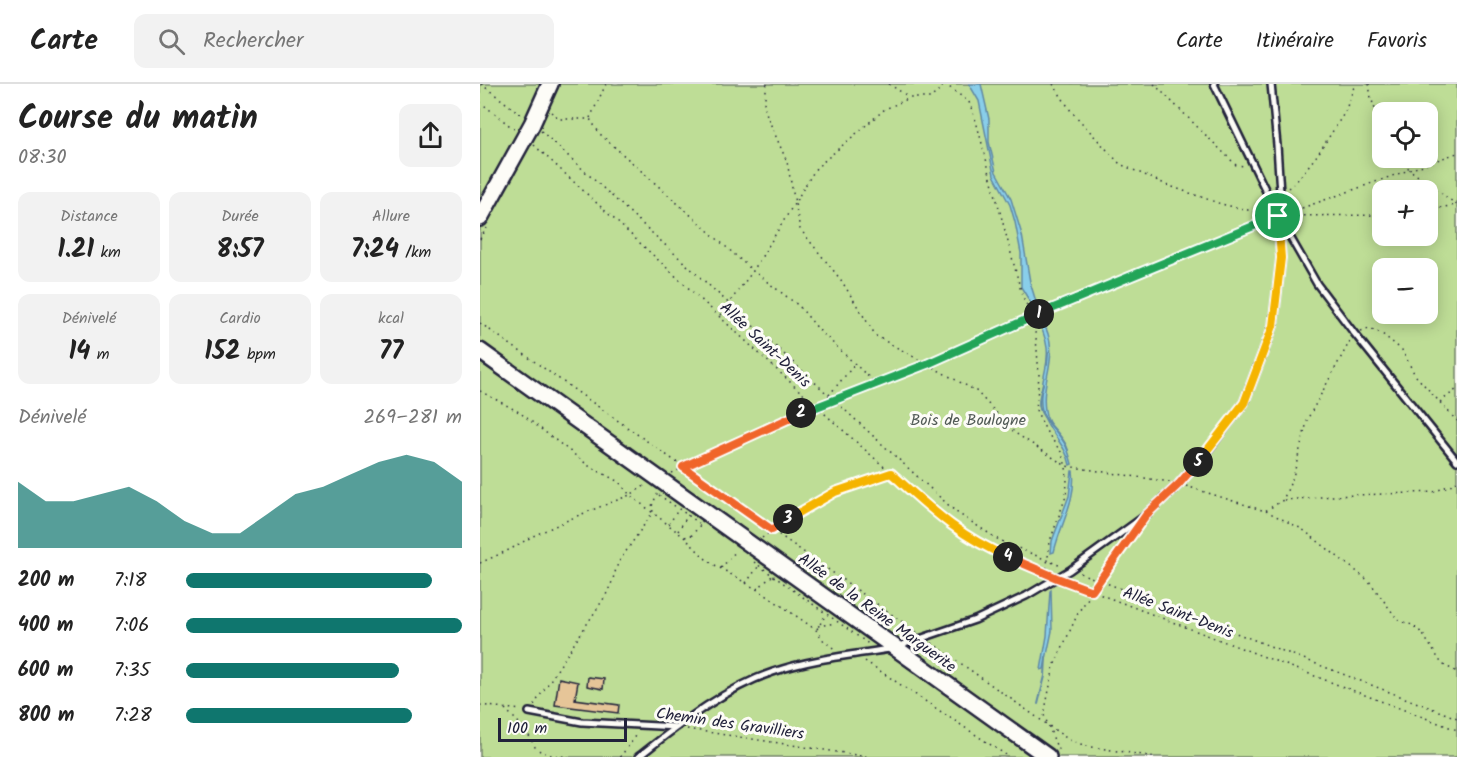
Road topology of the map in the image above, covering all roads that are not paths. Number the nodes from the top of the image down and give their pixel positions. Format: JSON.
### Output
{"nodes":[{"id":1,"x":550,"y":84,"type":"edge"},
{"id":2,"x":1214,"y":84,"type":"edge"},
{"id":3,"x":1271,"y":84,"type":"edge"},
{"id":4,"x":1278,"y":216,"type":"junction"},
{"id":5,"x":480,"y":218,"type":"edge"},
{"id":6,"x":480,"y":351,"type":"edge"},
{"id":7,"x":1457,"y":461,"type":"edge"},
{"id":8,"x":895,"y":648,"type":"junction"},
{"id":9,"x":529,"y":712,"type":"road end"},
{"id":10,"x":677,"y":727,"type":"junction"},
{"id":11,"x":638,"y":757,"type":"edge"},
{"id":12,"x":1048,"y":757,"type":"edge"}],
"edges":[{"from":1,"to":5,"type":"main road"},
{"from":2,"to":4,"type":"lane"},
{"from":3,"to":4,"type":"lane"},
{"from":4,"to":7,"type":"lane"},
{"from":4,"to":8,"type":"lane"},
{"from":6,"to":8,"type":"main road","name":"Allée de la Reine Marguerite"},
{"from":8,"to":10,"type":"lane"},
{"from":8,"to":12,"type":"main road","name":"Allée de la Reine Marguerite"},
{"from":9,"to":10,"type":"lane","name":"Chemin des Gravilliers"},
{"from":10,"to":11,"type":"lane"}]}
